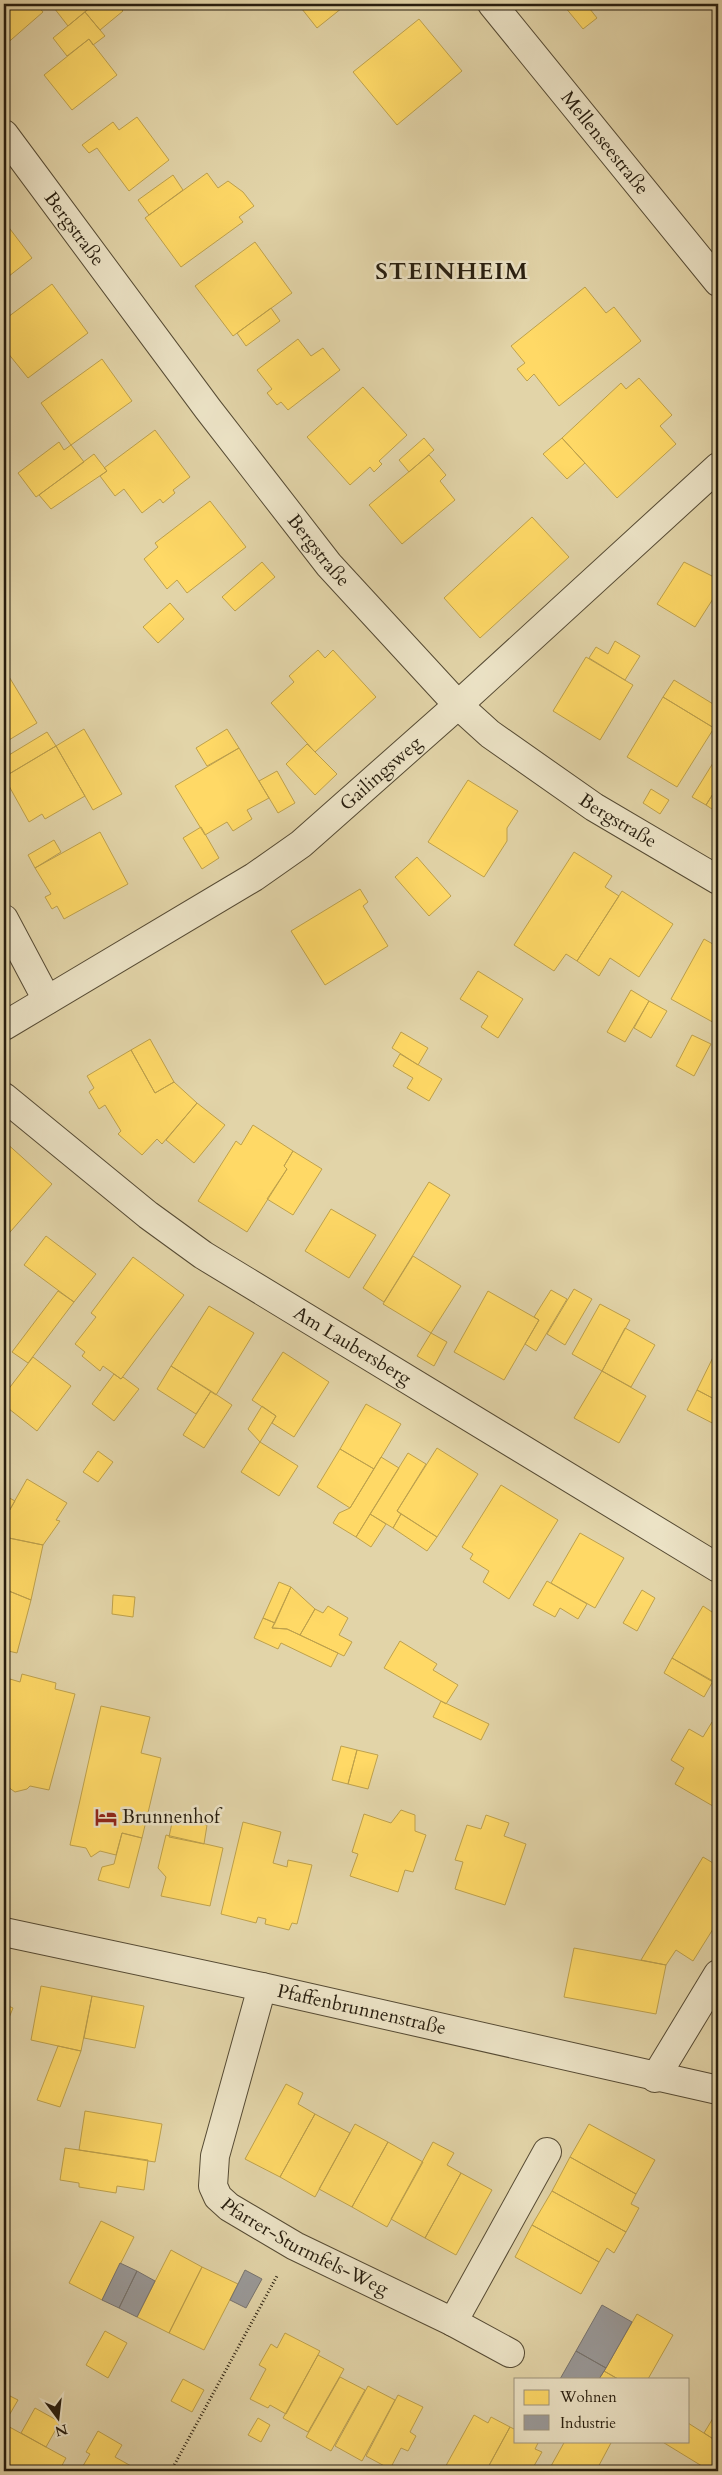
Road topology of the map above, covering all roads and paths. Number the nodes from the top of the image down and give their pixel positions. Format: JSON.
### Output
{"nodes":[{"id":1,"x":492,"y":4,"type":"edge"},
{"id":2,"x":4,"y":134,"type":"edge"},
{"id":3,"x":718,"y":282,"type":"edge"},
{"id":4,"x":718,"y":467,"type":"edge"},
{"id":5,"x":458,"y":705,"type":"junction"},
{"id":6,"x":718,"y":880,"type":"edge"},
{"id":7,"x":4,"y":919,"type":"edge"},
{"id":8,"x":47,"y":1000,"type":"junction"},
{"id":9,"x":4,"y":1026,"type":"edge"},
{"id":10,"x":4,"y":1097,"type":"edge"},
{"id":11,"x":718,"y":1568,"type":"edge"},
{"id":12,"x":4,"y":1932,"type":"edge"},
{"id":13,"x":718,"y":1974,"type":"edge"},
{"id":14,"x":262,"y":1987,"type":"junction"},
{"id":15,"x":655,"y":2078,"type":"junction"},
{"id":16,"x":718,"y":2090,"type":"edge"},
{"id":17,"x":547,"y":2152,"type":"dead end"},
{"id":18,"x":296,"y":2246,"type":"junction"},
{"id":19,"x":453,"y":2322,"type":"junction"},
{"id":20,"x":510,"y":2353,"type":"dead end"},
{"id":21,"x":170,"y":2471,"type":"edge"}],
"edges":[{"from":1,"to":3,"type":"street","name":"Mellenseestraße"},
{"from":2,"to":5,"type":"street","name":"Bergstraße"},
{"from":4,"to":5,"type":"street","name":"Gailingsweg"},
{"from":5,"to":6,"type":"street","name":"Bergstraße"},
{"from":5,"to":8,"type":"street","name":"Gailingsweg"},
{"from":7,"to":8,"type":"street"},
{"from":8,"to":9,"type":"street","name":"Gailingsweg"},
{"from":10,"to":11,"type":"street","name":"Am Laubersberg"},
{"from":12,"to":14,"type":"street","name":"Pfaffenbrunnenstraße"},
{"from":13,"to":15,"type":"street"},
{"from":14,"to":15,"type":"street","name":"Pfaffenbrunnenstraße"},
{"from":14,"to":18,"type":"street","name":"Pfarrer-Sturmfels-Weg"},
{"from":15,"to":16,"type":"street","name":"Pfaffenbrunnenstraße"},
{"from":17,"to":19,"type":"street"},
{"from":18,"to":19,"type":"street","name":"Pfarrer-Sturmfels-Weg"},
{"from":18,"to":21,"type":"path"},
{"from":19,"to":20,"type":"street","name":"Pfarrer-Sturmfels-Weg"}]}
